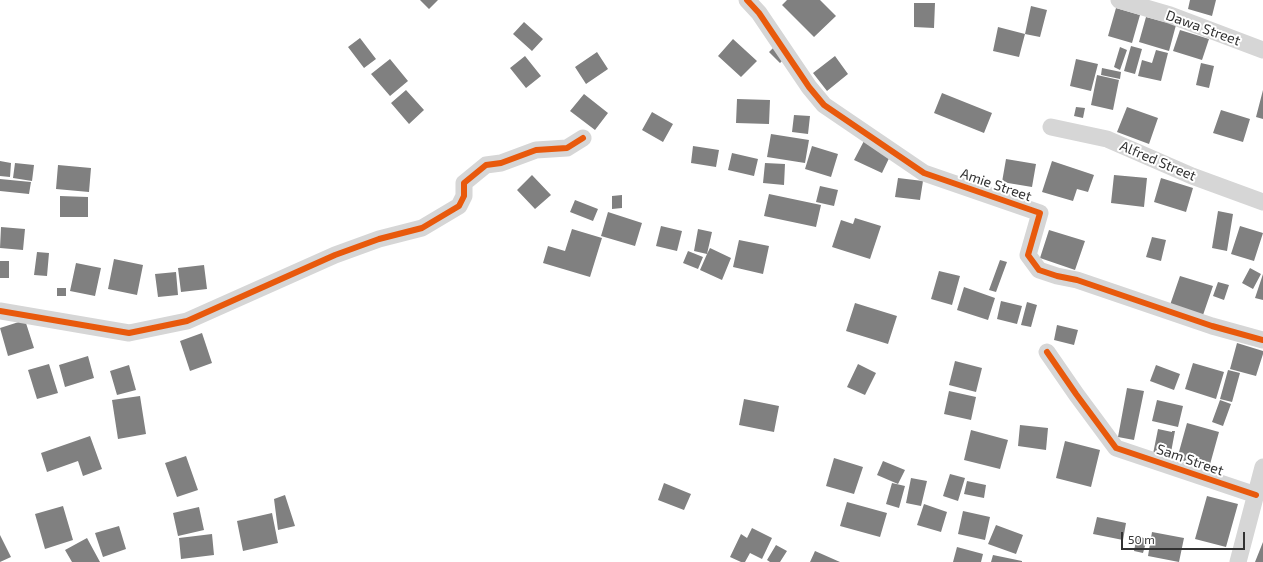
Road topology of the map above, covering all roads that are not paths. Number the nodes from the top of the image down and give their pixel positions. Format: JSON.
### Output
{"nodes":[{"id":1,"x":747,"y":0,"type":"edge"},
{"id":2,"x":1119,"y":0,"type":"edge"},
{"id":3,"x":1263,"y":50,"type":"edge"},
{"id":4,"x":1051,"y":127,"type":"dead end"},
{"id":5,"x":583,"y":138,"type":"dead end"},
{"id":6,"x":1263,"y":202,"type":"edge"},
{"id":7,"x":0,"y":311,"type":"edge"},
{"id":8,"x":1263,"y":340,"type":"edge"},
{"id":9,"x":1047,"y":352,"type":"dead end"},
{"id":10,"x":1263,"y":467,"type":"edge"},
{"id":11,"x":1256,"y":495,"type":"junction"},
{"id":12,"x":1238,"y":562,"type":"edge"}],
"edges":[{"from":1,"to":8,"type":"street","name":"Amie Street"},
{"from":2,"to":3,"type":"street","name":"Dawa Street"},
{"from":4,"to":6,"type":"street","name":"Alfred Street"},
{"from":5,"to":7,"type":"street"},
{"from":9,"to":11,"type":"street","name":"Sam Street"},
{"from":10,"to":11,"type":"street"},
{"from":11,"to":12,"type":"street"}]}
